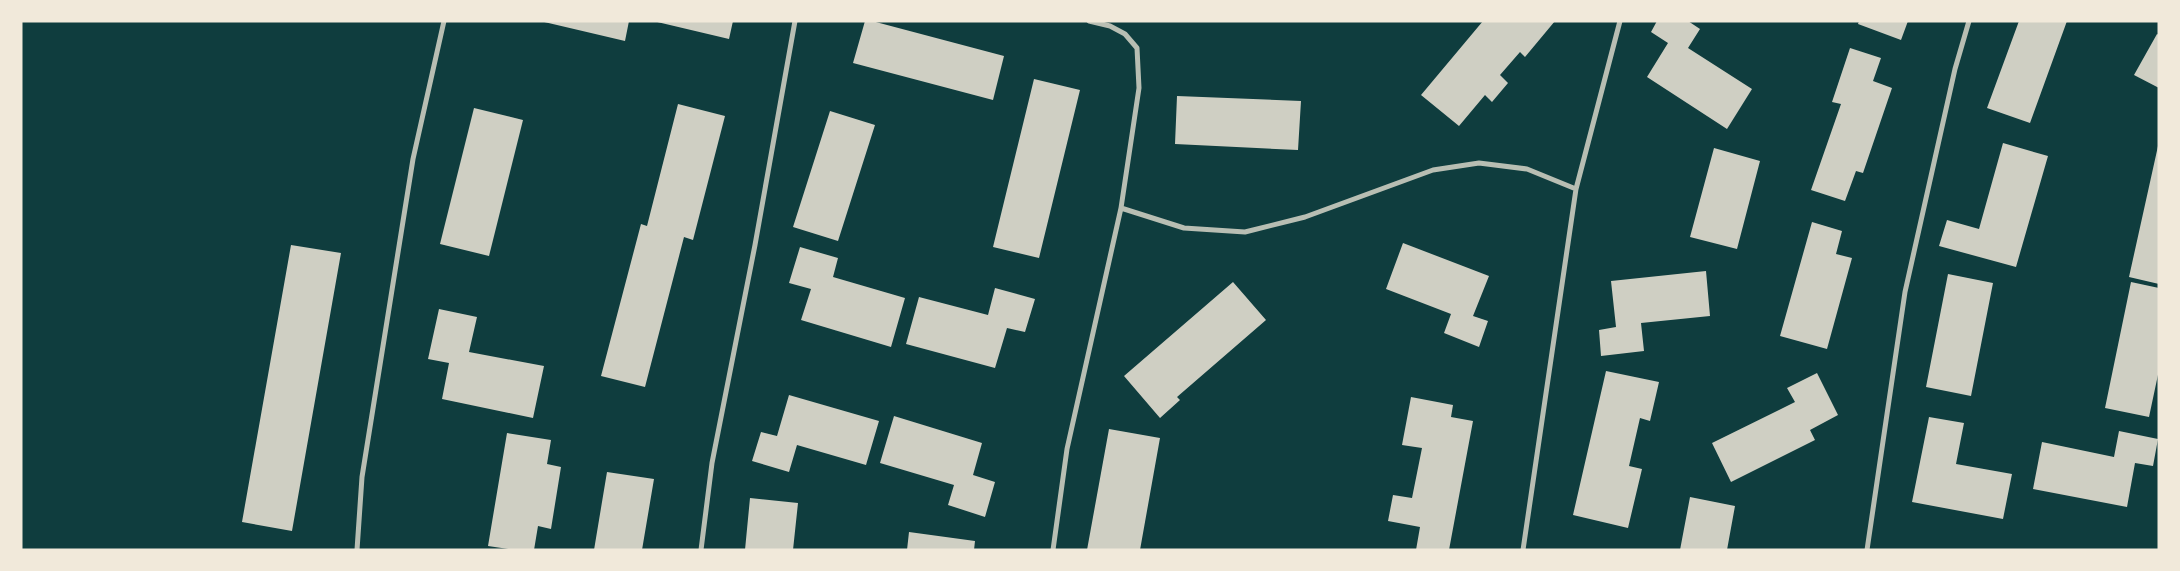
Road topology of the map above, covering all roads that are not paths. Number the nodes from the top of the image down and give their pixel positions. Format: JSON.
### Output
{"nodes":[{"id":1,"x":444,"y":21,"type":"edge"},
{"id":2,"x":795,"y":21,"type":"edge"},
{"id":3,"x":1089,"y":21,"type":"edge"},
{"id":4,"x":1620,"y":21,"type":"edge"},
{"id":5,"x":1969,"y":21,"type":"edge"},
{"id":6,"x":1576,"y":189,"type":"junction"},
{"id":7,"x":1121,"y":208,"type":"junction"},
{"id":8,"x":356,"y":550,"type":"edge"},
{"id":9,"x":701,"y":550,"type":"edge"},
{"id":10,"x":1053,"y":550,"type":"edge"},
{"id":11,"x":1523,"y":550,"type":"edge"},
{"id":12,"x":1867,"y":550,"type":"edge"}],
"edges":[{"from":1,"to":8,"type":"street"},
{"from":2,"to":9,"type":"street"},
{"from":3,"to":7,"type":"street"},
{"from":4,"to":6,"type":"street"},
{"from":5,"to":12,"type":"street"},
{"from":6,"to":7,"type":"street"},
{"from":6,"to":11,"type":"street"},
{"from":7,"to":10,"type":"street"}]}
